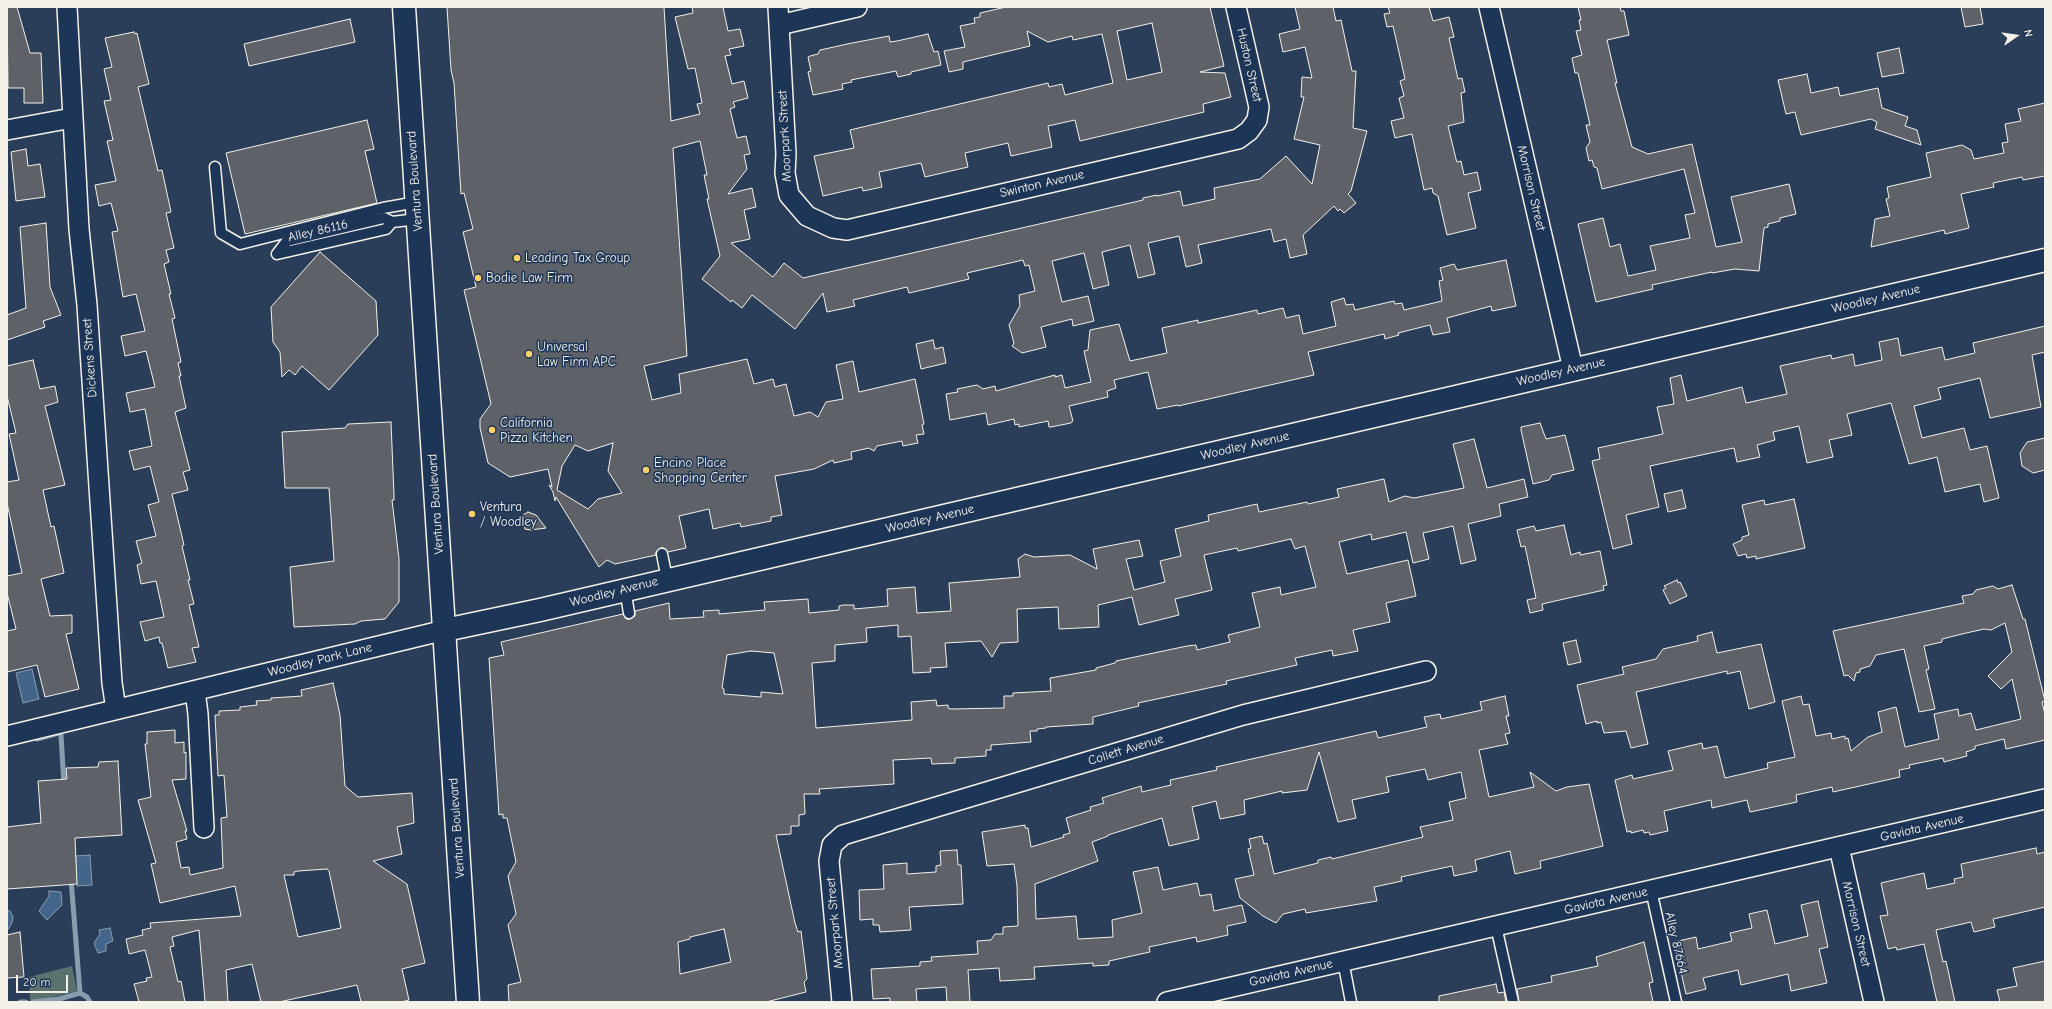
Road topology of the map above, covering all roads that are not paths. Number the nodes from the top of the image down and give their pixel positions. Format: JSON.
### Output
{"nodes":[{"id":1,"x":66,"y":7,"type":"edge"},
{"id":2,"x":404,"y":7,"type":"edge"},
{"id":3,"x":857,"y":7,"type":"edge"},
{"id":4,"x":1236,"y":7,"type":"edge"},
{"id":5,"x":1489,"y":7,"type":"edge"},
{"id":6,"x":778,"y":16,"type":"edge"},
{"id":7,"x":72,"y":118,"type":"junction"},
{"id":8,"x":7,"y":130,"type":"edge"},
{"id":9,"x":1238,"y":139,"type":"joint"},
{"id":10,"x":214,"y":167,"type":"dead end"},
{"id":11,"x":417,"y":210,"type":"junction"},
{"id":12,"x":392,"y":222,"type":"junction"},
{"id":13,"x":847,"y":230,"type":"joint"},
{"id":14,"x":2045,"y":260,"type":"edge"},
{"id":15,"x":1573,"y":369,"type":"junction"},
{"id":16,"x":662,"y":554,"type":"dead end"},
{"id":17,"x":667,"y":579,"type":"junction"},
{"id":18,"x":624,"y":589,"type":"junction"},
{"id":19,"x":628,"y":613,"type":"dead end"},
{"id":20,"x":445,"y":630,"type":"junction"},
{"id":21,"x":1426,"y":671,"type":"dead end"},
{"id":22,"x":195,"y":691,"type":"junction"},
{"id":23,"x":116,"y":709,"type":"junction"},
{"id":24,"x":7,"y":736,"type":"edge"},
{"id":25,"x":2045,"y":799,"type":"edge"},
{"id":26,"x":204,"y":828,"type":"dead end"},
{"id":27,"x":832,"y":845,"type":"joint"},
{"id":28,"x":1839,"y":847,"type":"junction"},
{"id":29,"x":1651,"y":890,"type":"junction"},
{"id":30,"x":1496,"y":926,"type":"junction"},
{"id":31,"x":1343,"y":961,"type":"junction"},
{"id":32,"x":468,"y":1002,"type":"edge"},
{"id":33,"x":842,"y":1002,"type":"edge"},
{"id":34,"x":1168,"y":1002,"type":"edge"},
{"id":35,"x":1351,"y":1002,"type":"edge"},
{"id":36,"x":1514,"y":1002,"type":"edge"},
{"id":37,"x":1676,"y":1002,"type":"edge"},
{"id":38,"x":1874,"y":1002,"type":"edge"}],
"edges":[{"from":1,"to":7,"type":"street","name":"Dickens Street"},
{"from":2,"to":11,"type":"street","name":"Ventura Boulevard"},
{"from":3,"to":6,"type":"street"},
{"from":4,"to":9,"type":"street","name":"Huston Street"},
{"from":5,"to":15,"type":"street","name":"Morrison Street"},
{"from":6,"to":13,"type":"street","name":"Moorpark Street"},
{"from":7,"to":8,"type":"street"},
{"from":7,"to":23,"type":"street","name":"Dickens Street"},
{"from":9,"to":13,"type":"street","name":"Swinton Avenue"},
{"from":10,"to":11,"type":"lane"},
{"from":11,"to":12,"type":"lane","name":"Alley 86116"},
{"from":11,"to":20,"type":"street","name":"Ventura Boulevard"},
{"from":12,"to":12,"type":"lane","name":"Alley 86116"},
{"from":14,"to":15,"type":"street","name":"Woodley Avenue"},
{"from":15,"to":17,"type":"street","name":"Woodley Avenue"},
{"from":16,"to":17,"type":"lane"},
{"from":17,"to":18,"type":"street","name":"Woodley Avenue"},
{"from":18,"to":19,"type":"lane"},
{"from":18,"to":20,"type":"street","name":"Woodley Avenue"},
{"from":20,"to":22,"type":"street","name":"Woodley Park Lane"},
{"from":20,"to":32,"type":"street","name":"Ventura Boulevard"},
{"from":21,"to":27,"type":"street","name":"Collett Avenue"},
{"from":22,"to":23,"type":"street","name":"Woodley Park Lane"},
{"from":22,"to":26,"type":"street"},
{"from":23,"to":24,"type":"street","name":"Woodley Park Lane"},
{"from":25,"to":28,"type":"street","name":"Gaviota Avenue"},
{"from":27,"to":33,"type":"street","name":"Moorpark Street"},
{"from":28,"to":29,"type":"street","name":"Gaviota Avenue"},
{"from":28,"to":38,"type":"street","name":"Morrison Street"},
{"from":29,"to":30,"type":"street","name":"Gaviota Avenue"},
{"from":29,"to":37,"type":"lane","name":"Alley 87664"},
{"from":30,"to":31,"type":"street","name":"Gaviota Avenue"},
{"from":30,"to":36,"type":"lane"},
{"from":31,"to":34,"type":"street","name":"Gaviota Avenue"},
{"from":31,"to":35,"type":"lane"}]}
